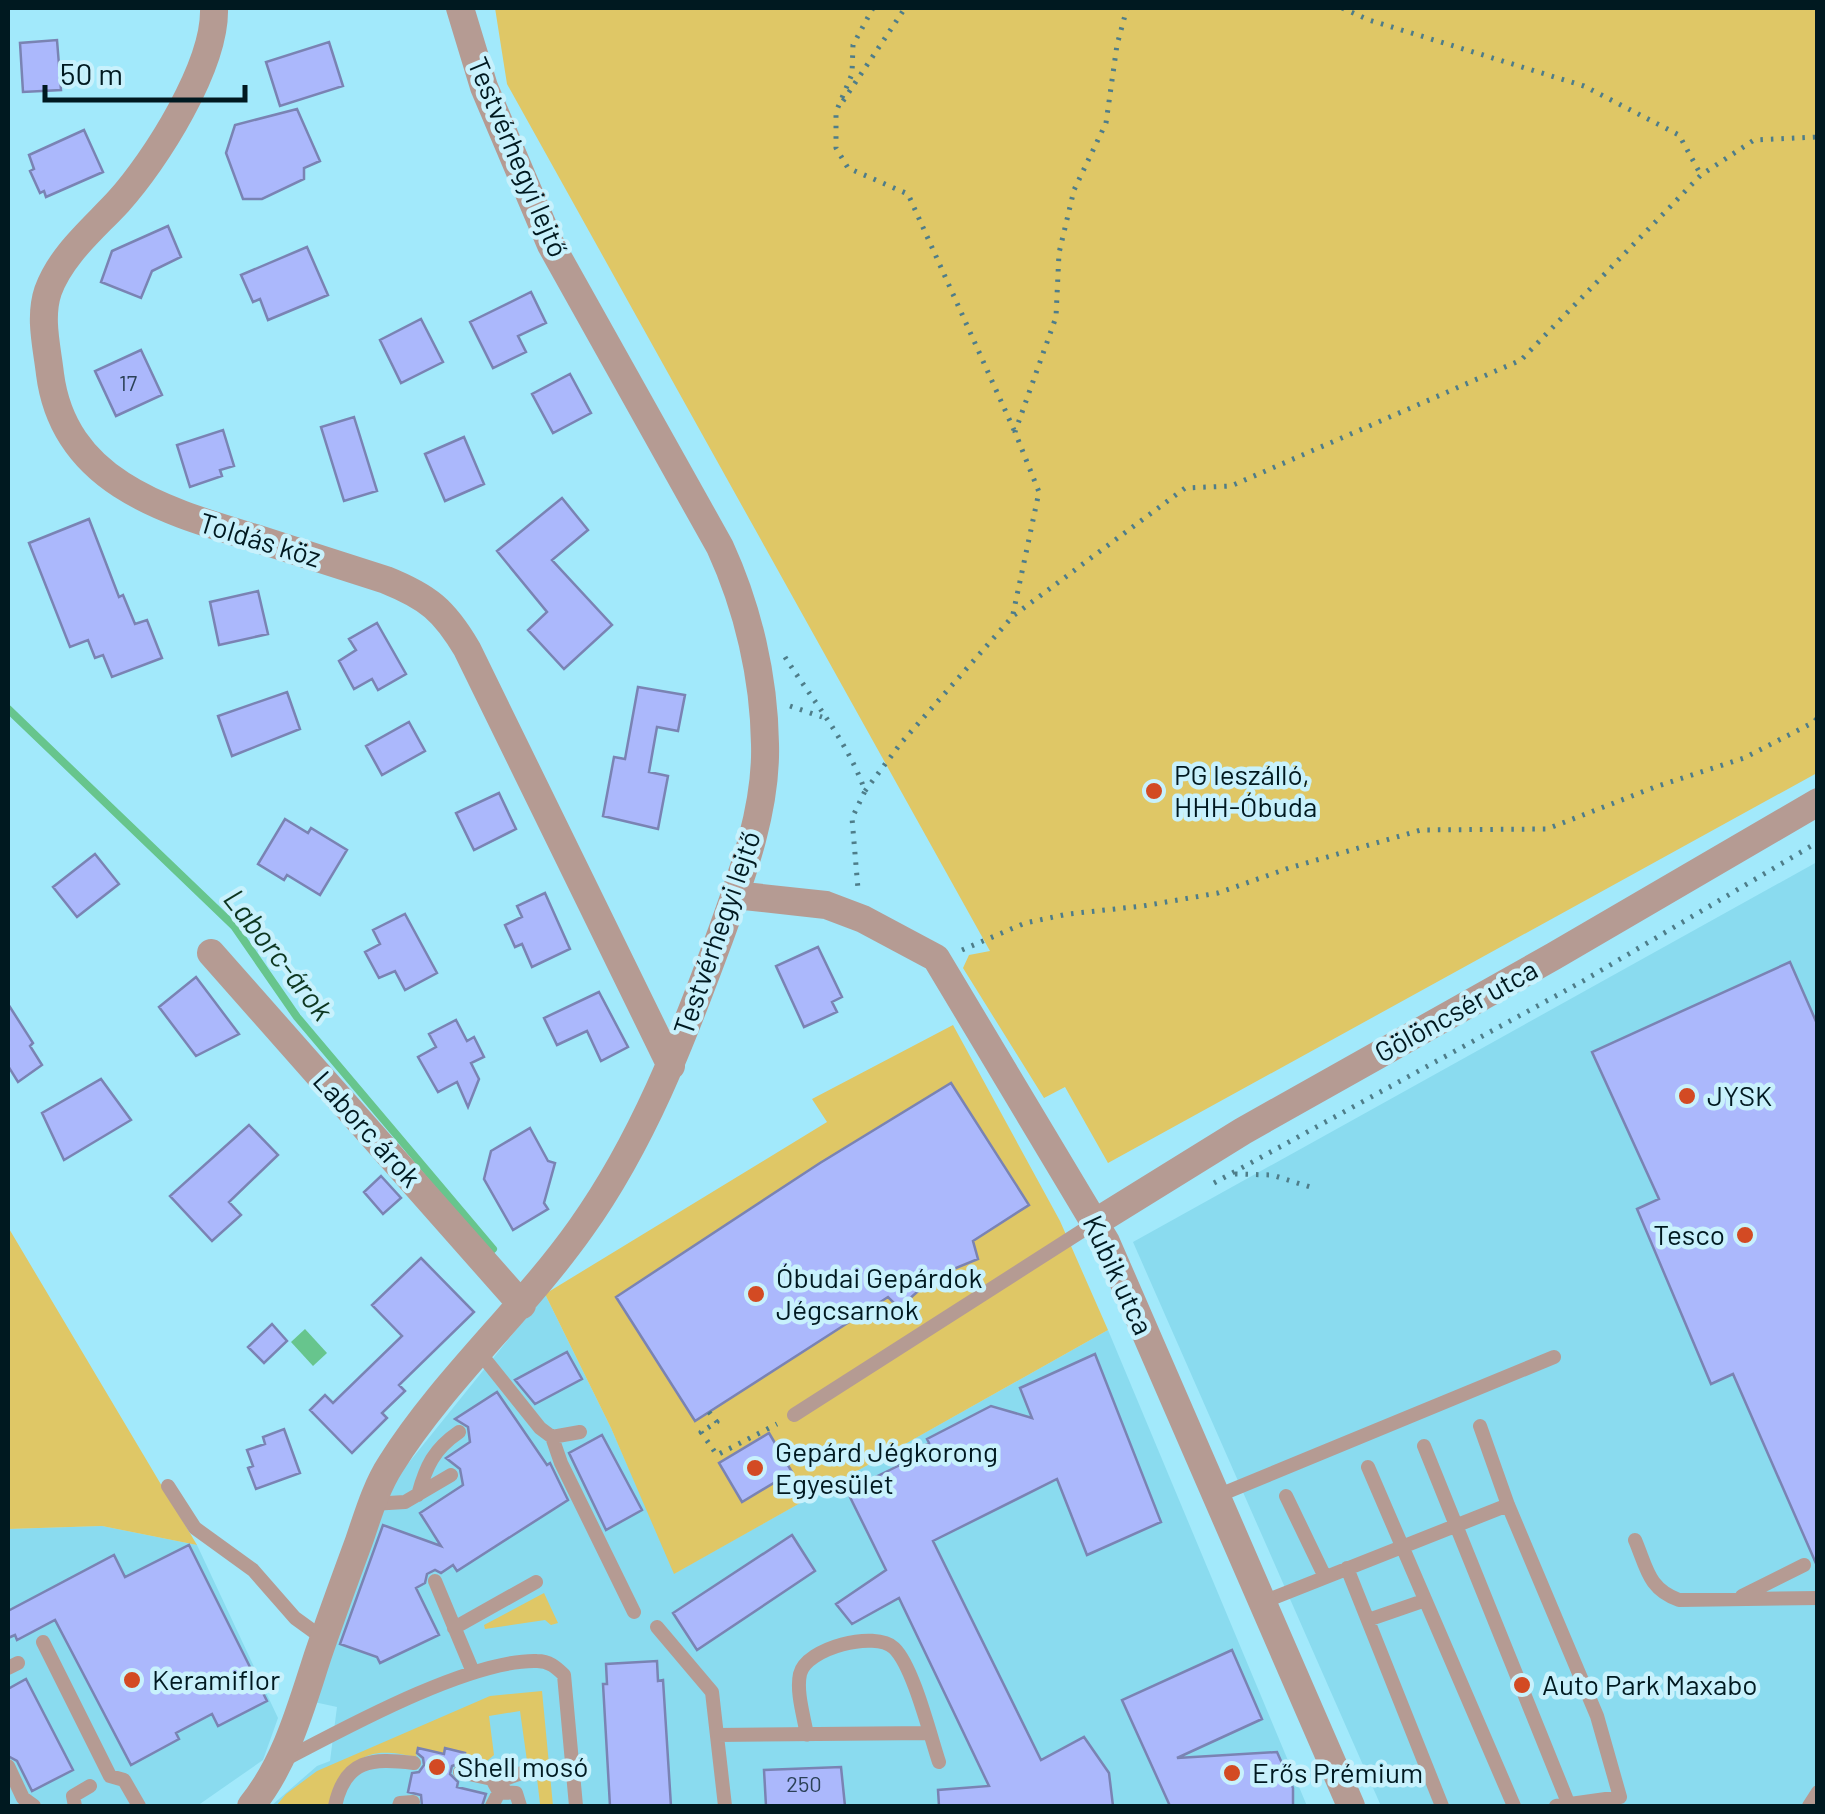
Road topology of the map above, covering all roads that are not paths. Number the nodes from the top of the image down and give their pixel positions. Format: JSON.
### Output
{"nodes":[{"id":1,"x":214,"y":8,"type":"edge"},
{"id":2,"x":460,"y":8,"type":"edge"},
{"id":3,"x":1818,"y":802,"type":"edge"},
{"id":4,"x":735,"y":895,"type":"junction"},
{"id":5,"x":211,"y":953,"type":"dead end"},
{"id":6,"x":671,"y":1066,"type":"junction"},
{"id":7,"x":1096,"y":1222,"type":"junction"},
{"id":8,"x":522,"y":1305,"type":"junction"},
{"id":9,"x":480,"y":1353,"type":"junction"},
{"id":10,"x":1554,"y":1357,"type":"dead end"},
{"id":11,"x":794,"y":1415,"type":"road end"},
{"id":12,"x":1480,"y":1426,"type":"dead end"},
{"id":13,"x":459,"y":1432,"type":"dead end"},
{"id":14,"x":580,"y":1432,"type":"dead end"},
{"id":15,"x":552,"y":1436,"type":"junction"},
{"id":16,"x":1424,"y":1446,"type":"dead end"},
{"id":17,"x":1368,"y":1467,"type":"dead end"},
{"id":18,"x":451,"y":1475,"type":"dead end"},
{"id":19,"x":168,"y":1486,"type":"dead end"},
{"id":20,"x":418,"y":1495,"type":"junction"},
{"id":21,"x":1217,"y":1496,"type":"junction"},
{"id":22,"x":1286,"y":1496,"type":"dead end"},
{"id":23,"x":372,"y":1504,"type":"junction"},
{"id":24,"x":1508,"y":1505,"type":"junction"},
{"id":25,"x":1456,"y":1526,"type":"junction"},
{"id":26,"x":1635,"y":1540,"type":"dead end"},
{"id":27,"x":1401,"y":1548,"type":"junction"},
{"id":28,"x":1804,"y":1564,"type":"dead end"},
{"id":29,"x":1348,"y":1568,"type":"junction"},
{"id":30,"x":1325,"y":1577,"type":"junction"},
{"id":31,"x":435,"y":1581,"type":"dead end"},
{"id":32,"x":536,"y":1582,"type":"dead end"},
{"id":33,"x":1818,"y":1598,"type":"edge"},
{"id":34,"x":1732,"y":1600,"type":"junction"},
{"id":35,"x":1423,"y":1601,"type":"junction"},
{"id":36,"x":1263,"y":1602,"type":"junction"},
{"id":37,"x":634,"y":1612,"type":"dead end"},
{"id":38,"x":1368,"y":1620,"type":"junction"},
{"id":39,"x":656,"y":1627,"type":"dead end"},
{"id":40,"x":454,"y":1628,"type":"junction"},
{"id":41,"x":324,"y":1639,"type":"junction"},
{"id":42,"x":43,"y":1642,"type":"dead end"},
{"id":43,"x":473,"y":1672,"type":"junction"},
{"id":44,"x":930,"y":1732,"type":"junction"},
{"id":45,"x":717,"y":1735,"type":"junction"},
{"id":46,"x":807,"y":1735,"type":"junction"},
{"id":47,"x":414,"y":1762,"type":"dead end"},
{"id":48,"x":940,"y":1762,"type":"dead end"},
{"id":49,"x":278,"y":1763,"type":"junction"},
{"id":50,"x":8,"y":1766,"type":"edge"},
{"id":51,"x":527,"y":1771,"type":"dead end"},
{"id":52,"x":460,"y":1772,"type":"dead end"},
{"id":53,"x":90,"y":1786,"type":"dead end"},
{"id":54,"x":1818,"y":1792,"type":"edge"},
{"id":55,"x":495,"y":1799,"type":"edge"},
{"id":56,"x":34,"y":1806,"type":"edge"},
{"id":57,"x":75,"y":1806,"type":"edge"},
{"id":58,"x":140,"y":1806,"type":"edge"},
{"id":59,"x":252,"y":1806,"type":"edge"},
{"id":60,"x":335,"y":1806,"type":"edge"},
{"id":61,"x":520,"y":1806,"type":"edge"},
{"id":62,"x":576,"y":1806,"type":"edge"},
{"id":63,"x":724,"y":1806,"type":"edge"},
{"id":64,"x":1351,"y":1806,"type":"edge"},
{"id":65,"x":1442,"y":1806,"type":"edge"},
{"id":66,"x":1514,"y":1806,"type":"edge"},
{"id":67,"x":1562,"y":1806,"type":"edge"},
{"id":68,"x":1809,"y":1806,"type":"edge"}],
"edges":[{"from":1,"to":6,"type":"street","name":"Toldás köz"},
{"from":2,"to":4,"type":"street","name":"Testvérhegyi lejtő"},
{"from":3,"to":7,"type":"street","name":"Gölöncsér utca"},
{"from":4,"to":6,"type":"street","name":"Testvérhegyi lejtő"},
{"from":4,"to":7,"type":"street","name":"Kubik utca"},
{"from":5,"to":8,"type":"street","name":"Laborc árok"},
{"from":6,"to":8,"type":"street","name":"Testvérhegyi lejtő"},
{"from":7,"to":11,"type":"lane"},
{"from":7,"to":21,"type":"street","name":"Kubik utca"},
{"from":8,"to":9,"type":"street","name":"Testvérhegyi lejtő"},
{"from":9,"to":15,"type":"lane"},
{"from":9,"to":23,"type":"street","name":"Testvérhegyi lejtő"},
{"from":10,"to":21,"type":"lane"},
{"from":12,"to":24,"type":"lane"},
{"from":13,"to":20,"type":"lane"},
{"from":14,"to":15,"type":"lane"},
{"from":15,"to":37,"type":"lane"},
{"from":16,"to":25,"type":"lane"},
{"from":17,"to":27,"type":"lane"},
{"from":18,"to":20,"type":"lane"},
{"from":19,"to":41,"type":"lane"},
{"from":20,"to":23,"type":"lane"},
{"from":21,"to":36,"type":"street","name":"Kubik utca"},
{"from":22,"to":30,"type":"lane"},
{"from":23,"to":41,"type":"street","name":"Testvérhegyi lejtő"},
{"from":24,"to":25,"type":"lane"},
{"from":24,"to":67,"type":"lane"},
{"from":25,"to":27,"type":"lane"},
{"from":25,"to":67,"type":"lane"},
{"from":26,"to":34,"type":"lane"},
{"from":27,"to":29,"type":"lane"},
{"from":27,"to":35,"type":"lane"},
{"from":28,"to":34,"type":"lane"},
{"from":29,"to":30,"type":"lane"},
{"from":29,"to":38,"type":"lane"},
{"from":30,"to":36,"type":"lane"},
{"from":31,"to":40,"type":"lane"},
{"from":32,"to":40,"type":"lane"},
{"from":33,"to":34,"type":"lane"},
{"from":35,"to":38,"type":"lane"},
{"from":35,"to":66,"type":"lane"},
{"from":36,"to":64,"type":"street","name":"Kubik utca"},
{"from":38,"to":65,"type":"lane"},
{"from":39,"to":45,"type":"lane"},
{"from":40,"to":43,"type":"lane"},
{"from":41,"to":49,"type":"street","name":"Testvérhegyi lejtő"},
{"from":42,"to":58,"type":"lane"},
{"from":43,"to":49,"type":"lane"},
{"from":43,"to":62,"type":"lane"},
{"from":44,"to":46,"type":"lane"},
{"from":44,"to":46,"type":"lane"},
{"from":44,"to":48,"type":"lane"},
{"from":45,"to":46,"type":"lane"},
{"from":45,"to":63,"type":"lane"},
{"from":47,"to":60,"type":"lane"},
{"from":49,"to":59,"type":"street","name":"Testvérhegyi lejtő"},
{"from":50,"to":56,"type":"lane"},
{"from":51,"to":55,"type":"lane"},
{"from":52,"to":55,"type":"lane"},
{"from":53,"to":57,"type":"lane"},
{"from":54,"to":68,"type":"lane"},
{"from":55,"to":61,"type":"lane"}]}
